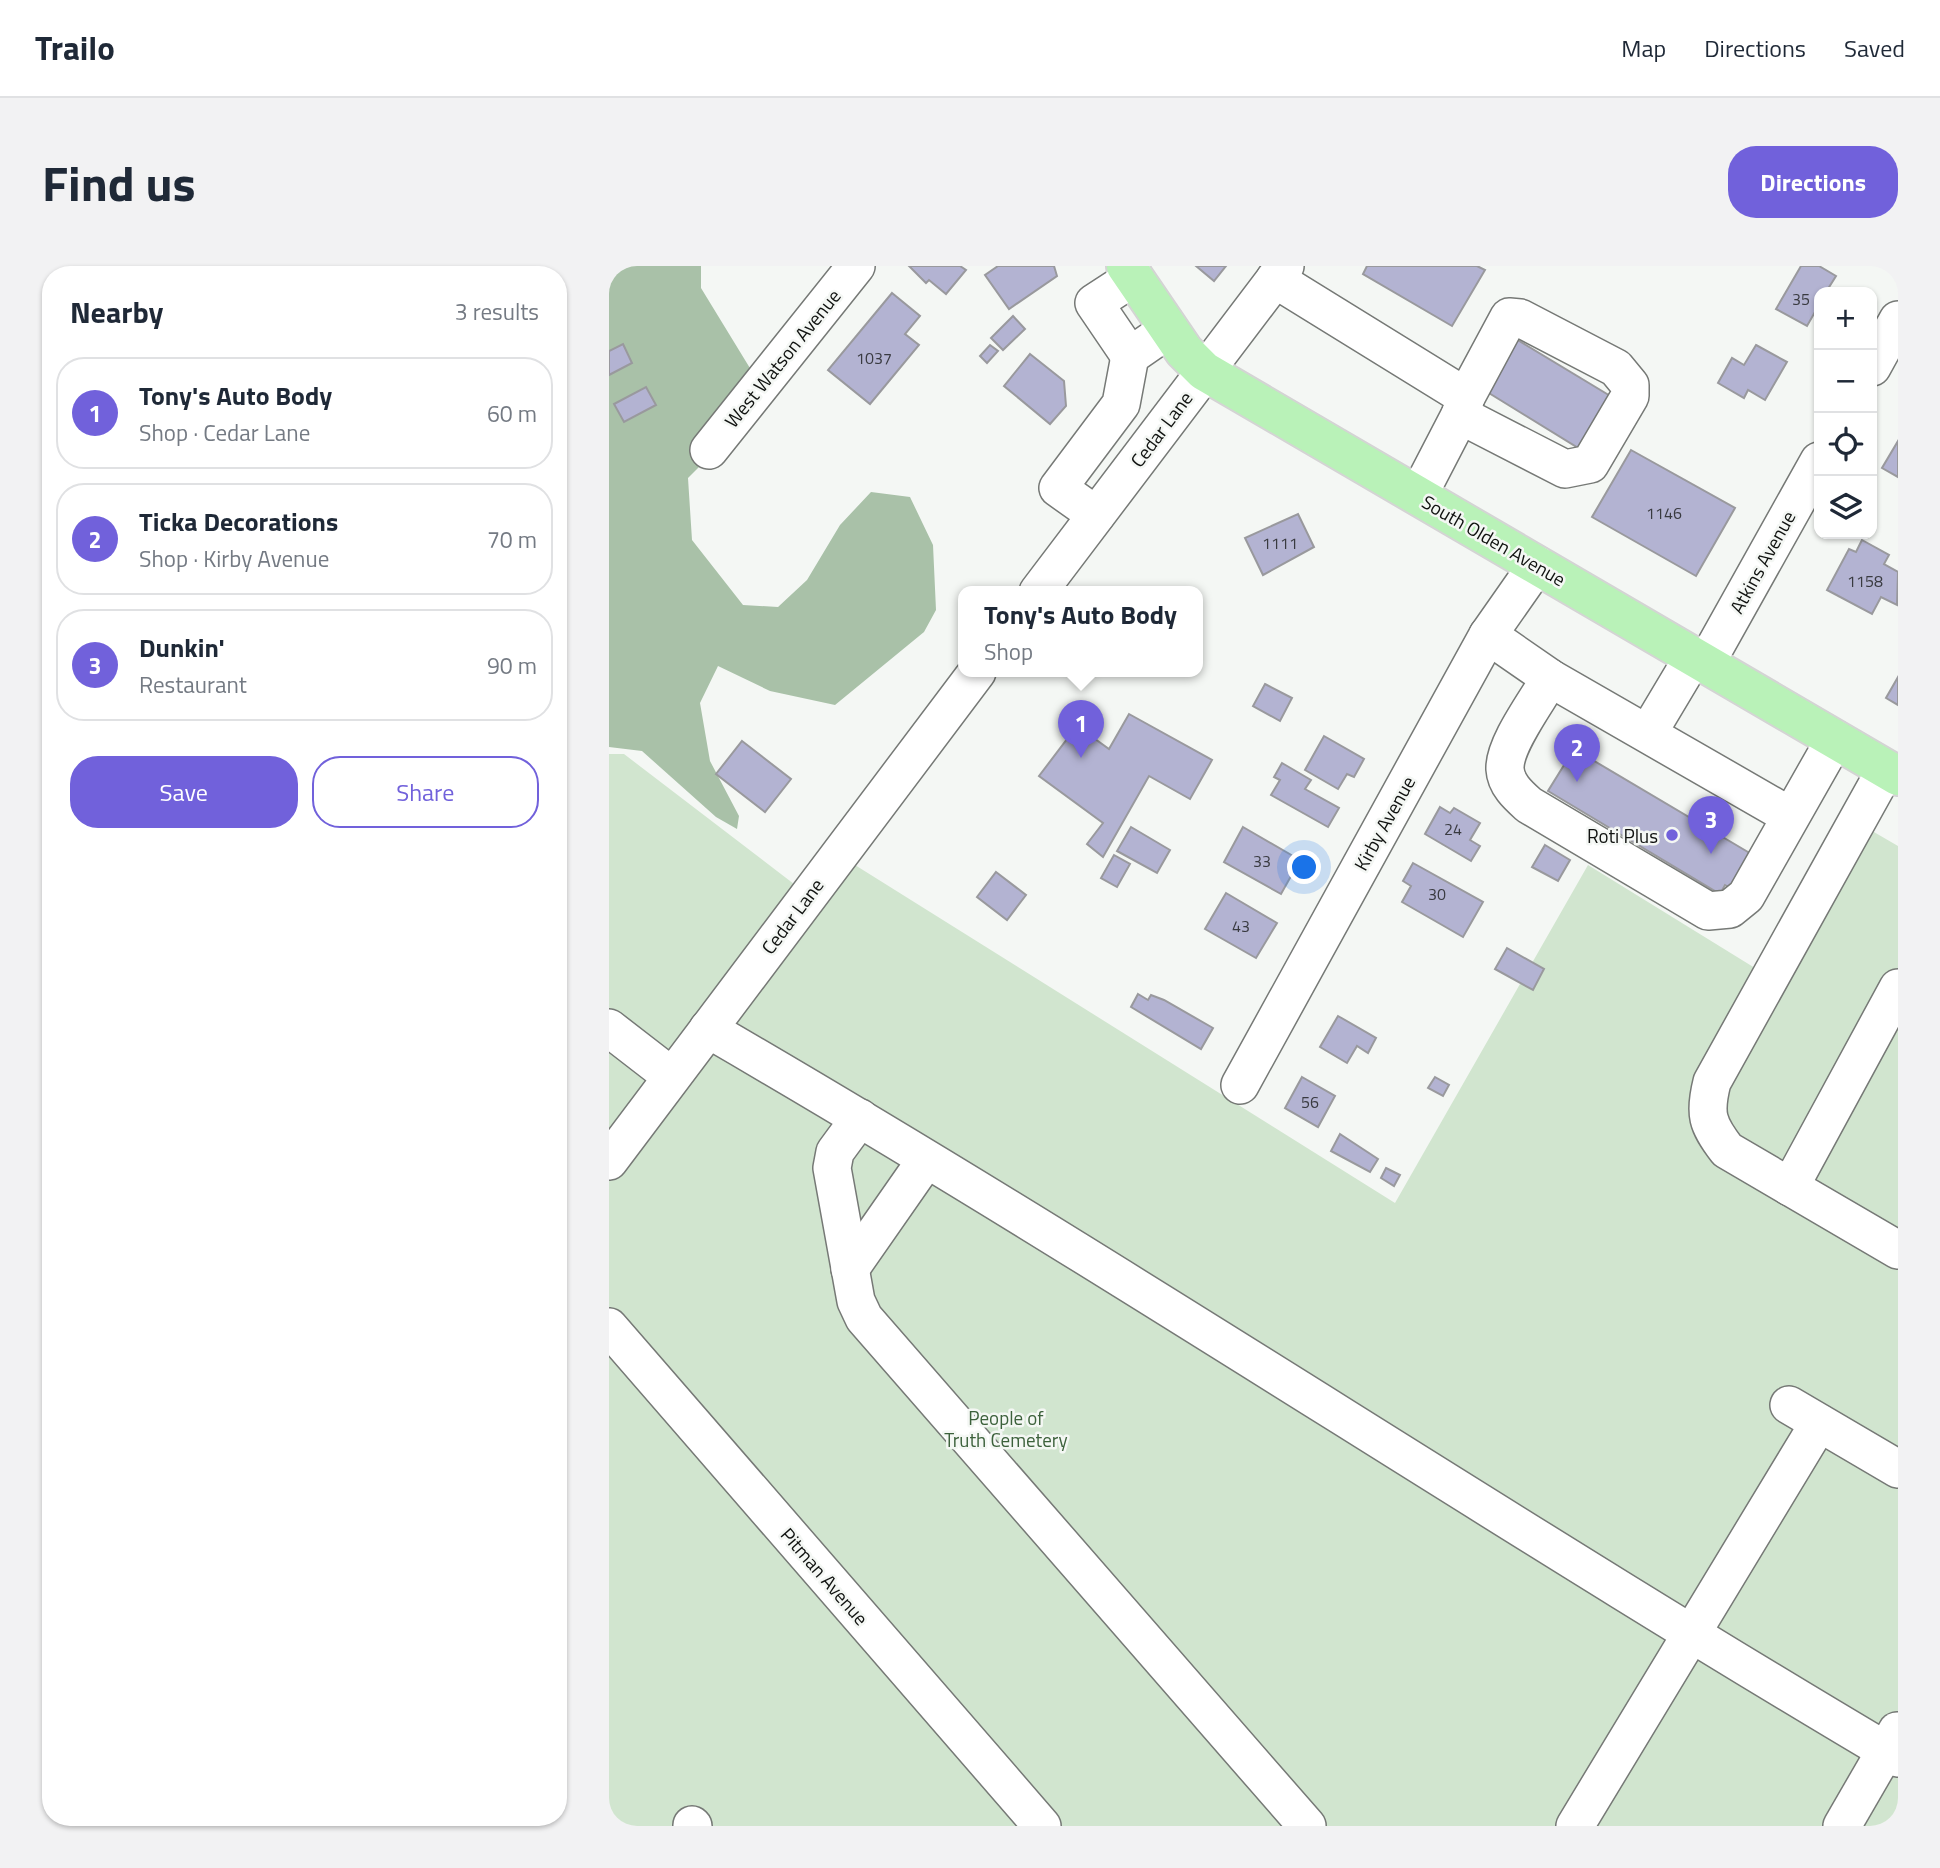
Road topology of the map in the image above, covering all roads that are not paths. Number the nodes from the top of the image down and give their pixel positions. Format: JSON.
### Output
{"nodes":[{"id":1,"x":856,"y":266,"type":"edge"},
{"id":2,"x":1130,"y":272,"type":"edge"},
{"id":3,"x":1280,"y":272,"type":"edge"},
{"id":4,"x":1898,"y":320,"type":"edge"},
{"id":5,"x":1169,"y":329,"type":"junction"},
{"id":6,"x":1130,"y":356,"type":"junction"},
{"id":7,"x":1877,"y":358,"type":"edge"},
{"id":8,"x":1204,"y":371,"type":"junction"},
{"id":9,"x":1121,"y":404,"type":"junction"},
{"id":10,"x":1463,"y":406,"type":"junction"},
{"id":11,"x":1159,"y":432,"type":"junction"},
{"id":12,"x":709,"y":450,"type":"dead end"},
{"id":13,"x":1814,"y":469,"type":"edge"},
{"id":14,"x":1418,"y":496,"type":"junction"},
{"id":15,"x":1096,"y":515,"type":"junction"},
{"id":16,"x":1537,"y":565,"type":"junction"},
{"id":17,"x":1043,"y":586,"type":"edge"},
{"id":18,"x":1487,"y":635,"type":"junction"},
{"id":19,"x":1700,"y":660,"type":"junction"},
{"id":20,"x":973,"y":677,"type":"edge"},
{"id":21,"x":1550,"y":678,"type":"junction"},
{"id":22,"x":1648,"y":733,"type":"junction"},
{"id":23,"x":1835,"y":739,"type":"junction"},
{"id":24,"x":1892,"y":772,"type":"edge"},
{"id":25,"x":1790,"y":817,"type":"junction"},
{"id":26,"x":1898,"y":988,"type":"edge"},
{"id":27,"x":609,"y":1028,"type":"edge"},
{"id":28,"x":708,"y":1028,"type":"junction"},
{"id":29,"x":671,"y":1076,"type":"junction"},
{"id":30,"x":1240,"y":1085,"type":"dead end"},
{"id":31,"x":860,"y":1118,"type":"junction"},
{"id":32,"x":926,"y":1160,"type":"junction"},
{"id":33,"x":609,"y":1161,"type":"edge"},
{"id":34,"x":1790,"y":1187,"type":"junction"},
{"id":35,"x":1898,"y":1251,"type":"edge"},
{"id":36,"x":850,"y":1269,"type":"junction"},
{"id":37,"x":609,"y":1327,"type":"edge"},
{"id":38,"x":1898,"y":1469,"type":"edge"},
{"id":39,"x":1691,"y":1636,"type":"junction"},
{"id":40,"x":1894,"y":1746,"type":"edge"},
{"id":41,"x":1042,"y":1826,"type":"edge"},
{"id":42,"x":1307,"y":1826,"type":"edge"},
{"id":43,"x":1575,"y":1826,"type":"edge"},
{"id":44,"x":1842,"y":1826,"type":"edge"}],
"edges":[{"from":1,"to":12,"type":"street","name":"West Watson Avenue"},
{"from":2,"to":5,"type":"main road","name":"South Olden Avenue"},
{"from":2,"to":6,"type":"street"},
{"from":3,"to":8,"type":"street","name":"Cedar Lane"},
{"from":3,"to":10,"type":"street"},
{"from":4,"to":7,"type":"street"},
{"from":5,"to":6,"type":"street"},
{"from":5,"to":8,"type":"main road","name":"South Olden Avenue"},
{"from":6,"to":9,"type":"street"},
{"from":8,"to":11,"type":"street","name":"Cedar Lane"},
{"from":8,"to":14,"type":"main road","name":"South Olden Avenue"},
{"from":9,"to":11,"type":"street"},
{"from":9,"to":15,"type":"street"},
{"from":10,"to":10,"type":"street"},
{"from":10,"to":14,"type":"street"},
{"from":11,"to":15,"type":"street","name":"Cedar Lane"},
{"from":13,"to":19,"type":"street","name":"Atkins Avenue"},
{"from":14,"to":16,"type":"main road","name":"South Olden Avenue"},
{"from":15,"to":17,"type":"street","name":"Cedar Lane"},
{"from":16,"to":18,"type":"street","name":"Kirby Avenue"},
{"from":16,"to":19,"type":"main road","name":"South Olden Avenue"},
{"from":18,"to":21,"type":"street"},
{"from":18,"to":30,"type":"street","name":"Kirby Avenue"},
{"from":19,"to":22,"type":"street","name":"Atkins Avenue"},
{"from":19,"to":23,"type":"main road","name":"South Olden Avenue"},
{"from":20,"to":28,"type":"street","name":"Cedar Lane"},
{"from":21,"to":22,"type":"street"},
{"from":21,"to":25,"type":"street"},
{"from":22,"to":25,"type":"street"},
{"from":23,"to":24,"type":"main road","name":"South Olden Avenue"},
{"from":23,"to":25,"type":"street"},
{"from":24,"to":34,"type":"street"},
{"from":26,"to":34,"type":"street"},
{"from":27,"to":29,"type":"street"},
{"from":28,"to":29,"type":"street","name":"Cedar Lane"},
{"from":28,"to":31,"type":"street"},
{"from":29,"to":33,"type":"street","name":"Cedar Lane"},
{"from":31,"to":32,"type":"street"},
{"from":31,"to":36,"type":"street"},
{"from":32,"to":36,"type":"street"},
{"from":32,"to":39,"type":"street"},
{"from":34,"to":35,"type":"street"},
{"from":36,"to":42,"type":"street"},
{"from":37,"to":41,"type":"street","name":"Pitman Avenue"},
{"from":38,"to":39,"type":"street"},
{"from":39,"to":40,"type":"street"},
{"from":39,"to":43,"type":"street"},
{"from":40,"to":44,"type":"street"}]}
